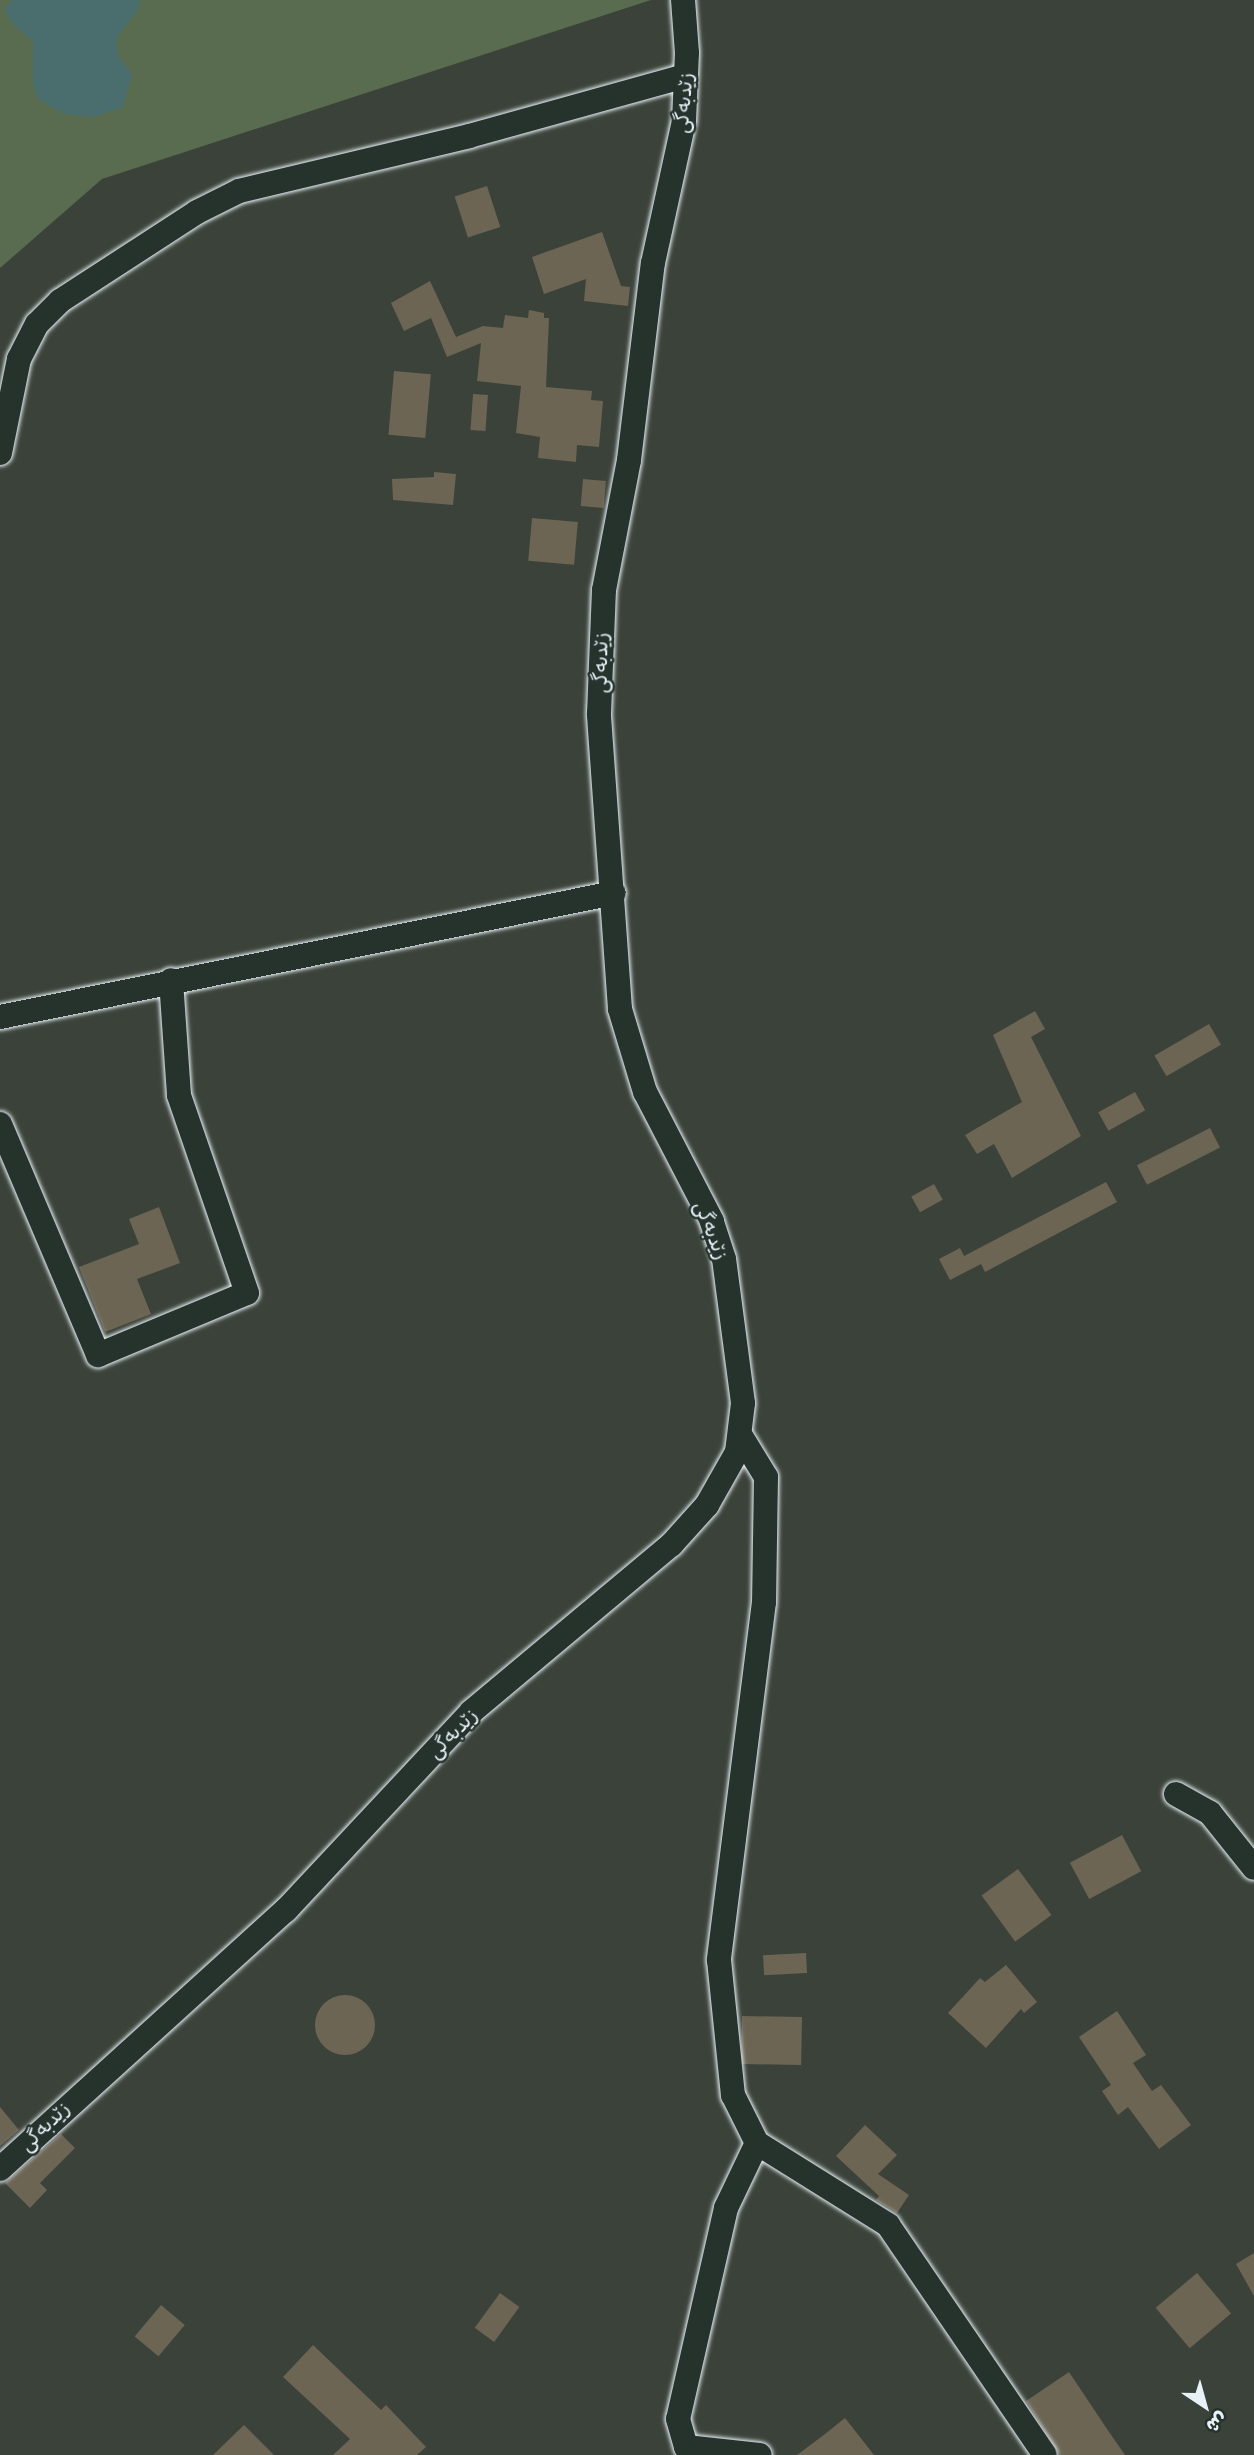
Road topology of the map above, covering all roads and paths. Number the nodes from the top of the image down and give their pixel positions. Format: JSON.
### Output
{"nodes":[{"id":1,"x":683,"y":0,"type":"edge"},
{"id":2,"x":686,"y":76,"type":"junction"},
{"id":3,"x":0,"y":453,"type":"edge"},
{"id":4,"x":614,"y":893,"type":"junction"},
{"id":5,"x":172,"y":981,"type":"junction"},
{"id":6,"x":0,"y":1017,"type":"edge"},
{"id":7,"x":0,"y":1124,"type":"edge"},
{"id":8,"x":741,"y":1436,"type":"junction"},
{"id":9,"x":1176,"y":1794,"type":"dead end"},
{"id":10,"x":1254,"y":1868,"type":"edge"},
{"id":11,"x":757,"y":2143,"type":"junction"},
{"id":12,"x":0,"y":2169,"type":"edge"},
{"id":13,"x":685,"y":2451,"type":"edge"},
{"id":14,"x":760,"y":2455,"type":"edge"},
{"id":15,"x":1045,"y":2455,"type":"edge"}],
"edges":[{"from":1,"to":2,"type":"street","name":"زێدبەگی"},
{"from":2,"to":3,"type":"street"},
{"from":2,"to":4,"type":"street","name":"زێدبەگی"},
{"from":4,"to":5,"type":"street"},
{"from":4,"to":8,"type":"street","name":"زێدبەگی"},
{"from":5,"to":6,"type":"street"},
{"from":5,"to":7,"type":"street"},
{"from":8,"to":11,"type":"street"},
{"from":8,"to":12,"type":"street","name":"زێدبەگی"},
{"from":9,"to":10,"type":"street"},
{"from":11,"to":13,"type":"street"},
{"from":11,"to":15,"type":"street"},
{"from":13,"to":14,"type":"street"}]}
